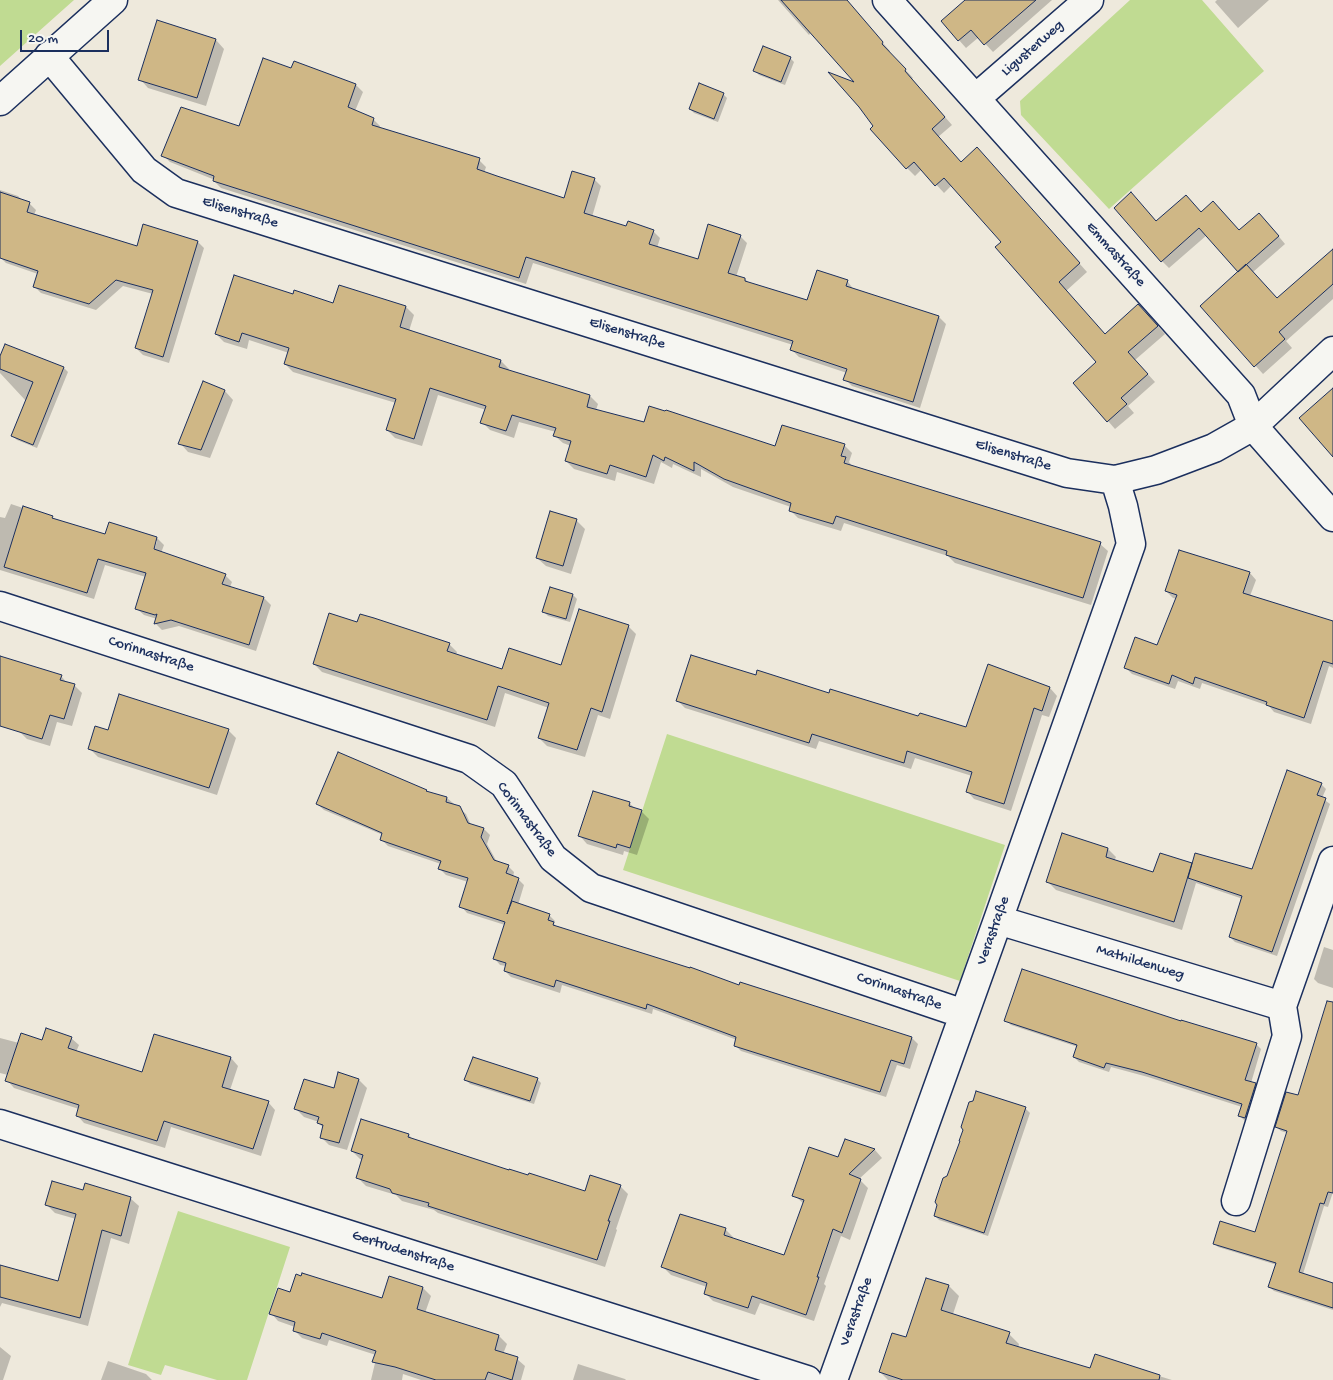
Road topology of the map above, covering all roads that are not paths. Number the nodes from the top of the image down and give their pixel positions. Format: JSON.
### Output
{"nodes":[{"id":1,"x":113,"y":0,"type":"edge"},
{"id":2,"x":887,"y":0,"type":"edge"},
{"id":3,"x":1090,"y":0,"type":"edge"},
{"id":4,"x":49,"y":56,"type":"junction"},
{"id":5,"x":976,"y":98,"type":"junction"},
{"id":6,"x":0,"y":101,"type":"edge"},
{"id":7,"x":1333,"y":351,"type":"edge"},
{"id":8,"x":1253,"y":426,"type":"junction"},
{"id":9,"x":1115,"y":480,"type":"junction"},
{"id":10,"x":1333,"y":517,"type":"edge"},
{"id":11,"x":0,"y":606,"type":"edge"},
{"id":12,"x":1333,"y":861,"type":"edge"},
{"id":13,"x":998,"y":920,"type":"junction"},
{"id":14,"x":1282,"y":1006,"type":"junction"},
{"id":15,"x":964,"y":1014,"type":"junction"},
{"id":16,"x":0,"y":1124,"type":"edge"},
{"id":17,"x":1236,"y":1201,"type":"dead end"},
{"id":18,"x":806,"y":1380,"type":"edge"},
{"id":19,"x":832,"y":1380,"type":"edge"}],
"edges":[{"from":1,"to":4,"type":"street"},
{"from":2,"to":5,"type":"street","name":"Emmastraße"},
{"from":3,"to":5,"type":"street","name":"Ligusterweg"},
{"from":4,"to":6,"type":"street"},
{"from":4,"to":9,"type":"street","name":"Elisenstraße"},
{"from":5,"to":8,"type":"street","name":"Emmastraße"},
{"from":7,"to":8,"type":"street","name":"Elisenstraße"},
{"from":8,"to":9,"type":"street","name":"Elisenstraße"},
{"from":8,"to":10,"type":"street","name":"Emmastraße"},
{"from":9,"to":13,"type":"street","name":"Verastraße"},
{"from":11,"to":15,"type":"street","name":"Corinnastraße"},
{"from":12,"to":14,"type":"street"},
{"from":13,"to":14,"type":"street","name":"Mathildenweg"},
{"from":13,"to":15,"type":"street","name":"Verastraße"},
{"from":14,"to":17,"type":"street"},
{"from":15,"to":19,"type":"street","name":"Verastraße"},
{"from":16,"to":18,"type":"street","name":"Gertrudenstraße"}]}
